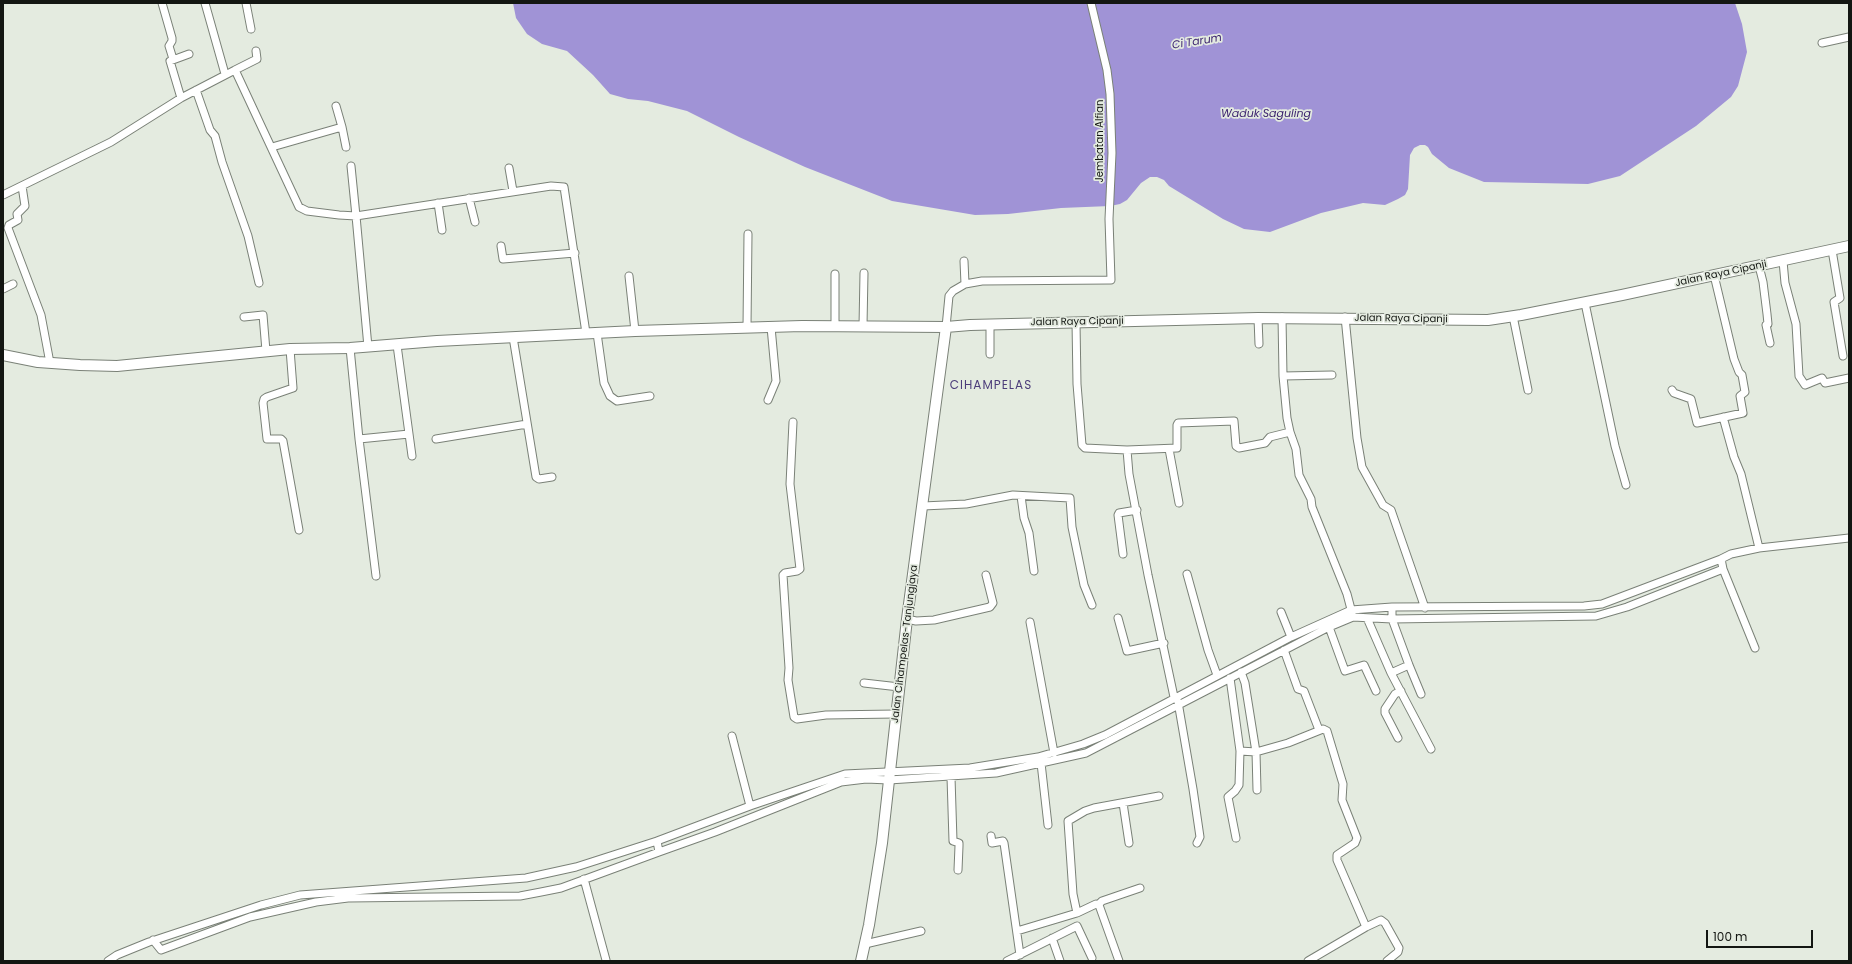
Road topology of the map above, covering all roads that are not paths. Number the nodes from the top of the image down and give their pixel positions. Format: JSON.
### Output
{"nodes":[{"id":1,"x":162,"y":3,"type":"edge"},
{"id":2,"x":205,"y":3,"type":"edge"},
{"id":3,"x":246,"y":3,"type":"edge"},
{"id":4,"x":1091,"y":3,"type":"edge"},
{"id":5,"x":251,"y":29,"type":"dead end"},
{"id":6,"x":1849,"y":37,"type":"edge"},
{"id":7,"x":1822,"y":43,"type":"dead end"},
{"id":8,"x":256,"y":51,"type":"dead end"},
{"id":9,"x":189,"y":54,"type":"dead end"},
{"id":10,"x":173,"y":59,"type":"junction"},
{"id":11,"x":235,"y":70,"type":"junction"},
{"id":12,"x":225,"y":74,"type":"junction"},
{"id":13,"x":196,"y":90,"type":"junction"},
{"id":14,"x":181,"y":98,"type":"junction"},
{"id":15,"x":336,"y":106,"type":"dead end"},
{"id":16,"x":342,"y":127,"type":"junction"},
{"id":17,"x":346,"y":147,"type":"dead end"},
{"id":18,"x":272,"y":148,"type":"junction"},
{"id":19,"x":351,"y":166,"type":"dead end"},
{"id":20,"x":509,"y":168,"type":"dead end"},
{"id":21,"x":22,"y":186,"type":"junction"},
{"id":22,"x":513,"y":191,"type":"junction"},
{"id":23,"x":3,"y":195,"type":"edge"},
{"id":24,"x":470,"y":198,"type":"junction"},
{"id":25,"x":438,"y":203,"type":"junction"},
{"id":26,"x":356,"y":216,"type":"junction"},
{"id":27,"x":475,"y":222,"type":"dead end"},
{"id":28,"x":442,"y":230,"type":"dead end"},
{"id":29,"x":748,"y":234,"type":"dead end"},
{"id":30,"x":501,"y":246,"type":"dead end"},
{"id":31,"x":1849,"y":246,"type":"edge"},
{"id":32,"x":1832,"y":250,"type":"junction"},
{"id":33,"x":574,"y":253,"type":"junction"},
{"id":34,"x":964,"y":261,"type":"dead end"},
{"id":35,"x":1783,"y":261,"type":"junction"},
{"id":36,"x":1759,"y":266,"type":"junction"},
{"id":37,"x":864,"y":273,"type":"dead end"},
{"id":38,"x":835,"y":274,"type":"dead end"},
{"id":39,"x":1714,"y":275,"type":"junction"},
{"id":40,"x":629,"y":276,"type":"dead end"},
{"id":41,"x":259,"y":282,"type":"dead end"},
{"id":42,"x":13,"y":284,"type":"dead end"},
{"id":43,"x":965,"y":284,"type":"junction"},
{"id":44,"x":3,"y":289,"type":"edge"},
{"id":45,"x":1585,"y":303,"type":"junction"},
{"id":46,"x":1514,"y":316,"type":"junction"},
{"id":47,"x":244,"y":317,"type":"dead end"},
{"id":48,"x":1282,"y":317,"type":"junction"},
{"id":49,"x":1345,"y":317,"type":"junction"},
{"id":50,"x":1258,"y":318,"type":"junction"},
{"id":51,"x":1076,"y":322,"type":"junction"},
{"id":52,"x":990,"y":324,"type":"junction"},
{"id":53,"x":835,"y":326,"type":"junction"},
{"id":54,"x":863,"y":326,"type":"junction"},
{"id":55,"x":747,"y":327,"type":"junction"},
{"id":56,"x":772,"y":327,"type":"junction"},
{"id":57,"x":946,"y":327,"type":"junction"},
{"id":58,"x":636,"y":331,"type":"junction"},
{"id":59,"x":586,"y":333,"type":"junction"},
{"id":60,"x":598,"y":333,"type":"junction"},
{"id":61,"x":513,"y":337,"type":"junction"},
{"id":62,"x":1770,"y":343,"type":"dead end"},
{"id":63,"x":1259,"y":344,"type":"dead end"},
{"id":64,"x":398,"y":345,"type":"junction"},
{"id":65,"x":350,"y":348,"type":"junction"},
{"id":66,"x":368,"y":348,"type":"junction"},
{"id":67,"x":290,"y":349,"type":"junction"},
{"id":68,"x":266,"y":351,"type":"junction"},
{"id":69,"x":990,"y":354,"type":"dead end"},
{"id":70,"x":3,"y":355,"type":"edge"},
{"id":71,"x":1843,"y":356,"type":"dead end"},
{"id":72,"x":50,"y":363,"type":"junction"},
{"id":73,"x":1332,"y":375,"type":"dead end"},
{"id":74,"x":1283,"y":376,"type":"junction"},
{"id":75,"x":1849,"y":378,"type":"edge"},
{"id":76,"x":1528,"y":390,"type":"dead end"},
{"id":77,"x":1672,"y":390,"type":"dead end"},
{"id":78,"x":650,"y":396,"type":"dead end"},
{"id":79,"x":768,"y":400,"type":"dead end"},
{"id":80,"x":1723,"y":417,"type":"junction"},
{"id":81,"x":793,"y":422,"type":"dead end"},
{"id":82,"x":527,"y":424,"type":"junction"},
{"id":83,"x":1290,"y":432,"type":"junction"},
{"id":84,"x":409,"y":434,"type":"junction"},
{"id":85,"x":359,"y":439,"type":"junction"},
{"id":86,"x":436,"y":439,"type":"dead end"},
{"id":87,"x":1170,"y":449,"type":"junction"},
{"id":88,"x":1127,"y":450,"type":"junction"},
{"id":89,"x":412,"y":456,"type":"dead end"},
{"id":90,"x":552,"y":477,"type":"dead end"},
{"id":91,"x":1626,"y":485,"type":"dead end"},
{"id":92,"x":1021,"y":496,"type":"junction"},
{"id":93,"x":1179,"y":503,"type":"dead end"},
{"id":94,"x":923,"y":506,"type":"junction"},
{"id":95,"x":1137,"y":510,"type":"junction"},
{"id":96,"x":299,"y":530,"type":"dead end"},
{"id":97,"x":1849,"y":538,"type":"edge"},
{"id":98,"x":1759,"y":548,"type":"junction"},
{"id":99,"x":1123,"y":554,"type":"dead end"},
{"id":100,"x":1721,"y":559,"type":"junction"},
{"id":101,"x":1723,"y":569,"type":"junction"},
{"id":102,"x":1034,"y":571,"type":"dead end"},
{"id":103,"x":1187,"y":574,"type":"dead end"},
{"id":104,"x":986,"y":575,"type":"dead end"},
{"id":105,"x":376,"y":576,"type":"dead end"},
{"id":106,"x":1092,"y":605,"type":"dead end"},
{"id":107,"x":1392,"y":607,"type":"junction"},
{"id":108,"x":1425,"y":608,"type":"junction"},
{"id":109,"x":1281,"y":612,"type":"dead end"},
{"id":110,"x":1352,"y":614,"type":"junction"},
{"id":111,"x":1118,"y":618,"type":"dead end"},
{"id":112,"x":1367,"y":618,"type":"junction"},
{"id":113,"x":907,"y":619,"type":"junction"},
{"id":114,"x":1392,"y":619,"type":"junction"},
{"id":115,"x":1030,"y":622,"type":"dead end"},
{"id":116,"x":1329,"y":627,"type":"junction"},
{"id":117,"x":1291,"y":637,"type":"junction"},
{"id":118,"x":1164,"y":643,"type":"junction"},
{"id":119,"x":1754,"y":648,"type":"dead end"},
{"id":120,"x":1284,"y":650,"type":"junction"},
{"id":121,"x":1409,"y":665,"type":"junction"},
{"id":122,"x":1241,"y":672,"type":"junction"},
{"id":123,"x":1391,"y":673,"type":"junction"},
{"id":124,"x":1217,"y":675,"type":"junction"},
{"id":125,"x":1230,"y":678,"type":"junction"},
{"id":126,"x":864,"y":683,"type":"dead end"},
{"id":127,"x":899,"y":686,"type":"junction"},
{"id":128,"x":1376,"y":691,"type":"dead end"},
{"id":129,"x":1401,"y":691,"type":"junction"},
{"id":130,"x":1421,"y":694,"type":"dead end"},
{"id":131,"x":1177,"y":700,"type":"junction"},
{"id":132,"x":896,"y":714,"type":"junction"},
{"id":133,"x":1319,"y":730,"type":"junction"},
{"id":134,"x":732,"y":736,"type":"dead end"},
{"id":135,"x":1398,"y":738,"type":"dead end"},
{"id":136,"x":1084,"y":749,"type":"junction"},
{"id":137,"x":1431,"y":749,"type":"dead end"},
{"id":138,"x":1240,"y":751,"type":"junction"},
{"id":139,"x":1256,"y":752,"type":"junction"},
{"id":140,"x":1054,"y":753,"type":"junction"},
{"id":141,"x":1041,"y":763,"type":"junction"},
{"id":142,"x":996,"y":769,"type":"junction"},
{"id":143,"x":890,"y":775,"type":"junction"},
{"id":144,"x":951,"y":777,"type":"junction"},
{"id":145,"x":1257,"y":790,"type":"dead end"},
{"id":146,"x":1159,"y":796,"type":"dead end"},
{"id":147,"x":1123,"y":803,"type":"junction"},
{"id":148,"x":750,"y":806,"type":"junction"},
{"id":149,"x":724,"y":822,"type":"junction"},
{"id":150,"x":1048,"y":825,"type":"dead end"},
{"id":151,"x":991,"y":836,"type":"dead end"},
{"id":152,"x":1236,"y":838,"type":"dead end"},
{"id":153,"x":1130,"y":843,"type":"dead end"},
{"id":154,"x":1197,"y":843,"type":"dead end"},
{"id":155,"x":658,"y":846,"type":"junction"},
{"id":156,"x":958,"y":870,"type":"dead end"},
{"id":157,"x":584,"y":879,"type":"junction"},
{"id":158,"x":1140,"y":888,"type":"dead end"},
{"id":159,"x":1098,"y":905,"type":"junction"},
{"id":160,"x":1077,"y":913,"type":"junction"},
{"id":161,"x":1366,"y":927,"type":"junction"},
{"id":162,"x":921,"y":931,"type":"dead end"},
{"id":163,"x":1017,"y":931,"type":"junction"},
{"id":164,"x":1052,"y":938,"type":"junction"},
{"id":165,"x":156,"y":944,"type":"junction"},
{"id":166,"x":865,"y":944,"type":"junction"},
{"id":167,"x":1020,"y":955,"type":"junction"},
{"id":168,"x":1092,"y":958,"type":"dead end"},
{"id":169,"x":606,"y":960,"type":"edge"},
{"id":170,"x":108,"y":961,"type":"edge"},
{"id":171,"x":861,"y":961,"type":"edge"},
{"id":172,"x":1007,"y":961,"type":"edge"},
{"id":173,"x":1060,"y":961,"type":"edge"},
{"id":174,"x":1119,"y":961,"type":"edge"},
{"id":175,"x":1308,"y":961,"type":"edge"},
{"id":176,"x":1387,"y":961,"type":"edge"}],
"edges":[{"from":1,"to":10,"type":"street"},
{"from":2,"to":12,"type":"street"},
{"from":3,"to":5,"type":"street"},
{"from":4,"to":43,"type":"street","name":"Jembatan Alfian"},
{"from":6,"to":7,"type":"street"},
{"from":8,"to":11,"type":"street"},
{"from":9,"to":10,"type":"street"},
{"from":10,"to":14,"type":"street"},
{"from":11,"to":12,"type":"street"},
{"from":11,"to":18,"type":"street"},
{"from":12,"to":13,"type":"street"},
{"from":13,"to":14,"type":"street"},
{"from":13,"to":41,"type":"street"},
{"from":14,"to":21,"type":"street"},
{"from":15,"to":16,"type":"street"},
{"from":16,"to":17,"type":"street"},
{"from":16,"to":18,"type":"street"},
{"from":18,"to":26,"type":"street"},
{"from":19,"to":26,"type":"street"},
{"from":20,"to":22,"type":"street"},
{"from":21,"to":23,"type":"street"},
{"from":21,"to":72,"type":"street"},
{"from":22,"to":24,"type":"street"},
{"from":22,"to":33,"type":"street"},
{"from":24,"to":25,"type":"street"},
{"from":24,"to":27,"type":"street"},
{"from":25,"to":26,"type":"street"},
{"from":25,"to":28,"type":"street"},
{"from":26,"to":66,"type":"street"},
{"from":29,"to":55,"type":"street"},
{"from":30,"to":33,"type":"street"},
{"from":31,"to":32,"type":"main road","name":"Jalan Raya Cipanji"},
{"from":32,"to":35,"type":"main road","name":"Jalan Raya Cipanji"},
{"from":32,"to":71,"type":"street"},
{"from":33,"to":59,"type":"street"},
{"from":34,"to":43,"type":"street"},
{"from":35,"to":36,"type":"main road","name":"Jalan Raya Cipanji"},
{"from":35,"to":75,"type":"street"},
{"from":36,"to":39,"type":"main road","name":"Jalan Raya Cipanji"},
{"from":36,"to":62,"type":"street"},
{"from":37,"to":54,"type":"street"},
{"from":38,"to":53,"type":"street"},
{"from":39,"to":45,"type":"main road","name":"Jalan Raya Cipanji"},
{"from":39,"to":80,"type":"street"},
{"from":40,"to":58,"type":"street"},
{"from":42,"to":44,"type":"street"},
{"from":43,"to":57,"type":"street"},
{"from":45,"to":46,"type":"main road","name":"Jalan Raya Cipanji"},
{"from":45,"to":91,"type":"street"},
{"from":46,"to":49,"type":"main road","name":"Jalan Raya Cipanji"},
{"from":46,"to":76,"type":"street"},
{"from":47,"to":68,"type":"street"},
{"from":48,"to":49,"type":"main road","name":"Jalan Raya Cipanji"},
{"from":48,"to":50,"type":"main road","name":"Jalan Raya Cipanji"},
{"from":48,"to":74,"type":"street"},
{"from":49,"to":108,"type":"street"},
{"from":50,"to":51,"type":"main road","name":"Jalan Raya Cipanji"},
{"from":50,"to":63,"type":"street"},
{"from":51,"to":52,"type":"main road","name":"Jalan Raya Cipanji"},
{"from":51,"to":88,"type":"street"},
{"from":52,"to":57,"type":"main road","name":"Jalan Raya Cipanji"},
{"from":52,"to":69,"type":"street"},
{"from":53,"to":54,"type":"main road","name":"Jalan Raya Cipanji"},
{"from":53,"to":56,"type":"main road","name":"Jalan Raya Cipanji"},
{"from":54,"to":57,"type":"main road","name":"Jalan Raya Cipanji"},
{"from":55,"to":56,"type":"main road","name":"Jalan Raya Cipanji"},
{"from":55,"to":58,"type":"main road","name":"Jalan Raya Cipanji"},
{"from":56,"to":79,"type":"street"},
{"from":57,"to":94,"type":"main road","name":"Jalan Cihampelas-Tanjungjaya"},
{"from":58,"to":60,"type":"main road","name":"Jalan Raya Cipanji"},
{"from":59,"to":60,"type":"main road","name":"Jalan Raya Cipanji"},
{"from":59,"to":61,"type":"main road","name":"Jalan Raya Cipanji"},
{"from":60,"to":78,"type":"street"},
{"from":61,"to":64,"type":"main road","name":"Jalan Raya Cipanji"},
{"from":61,"to":82,"type":"street"},
{"from":64,"to":66,"type":"main road","name":"Jalan Raya Cipanji"},
{"from":64,"to":84,"type":"street"},
{"from":65,"to":66,"type":"main road","name":"Jalan Raya Cipanji"},
{"from":65,"to":67,"type":"main road","name":"Jalan Raya Cipanji"},
{"from":65,"to":85,"type":"street"},
{"from":67,"to":68,"type":"main road","name":"Jalan Raya Cipanji"},
{"from":67,"to":96,"type":"street"},
{"from":68,"to":72,"type":"main road","name":"Jalan Raya Cipanji"},
{"from":70,"to":72,"type":"main road","name":"Jalan Raya Cipanji"},
{"from":73,"to":74,"type":"street"},
{"from":74,"to":83,"type":"street"},
{"from":77,"to":80,"type":"street"},
{"from":80,"to":98,"type":"street"},
{"from":81,"to":132,"type":"street"},
{"from":82,"to":86,"type":"street"},
{"from":82,"to":90,"type":"street"},
{"from":83,"to":87,"type":"street"},
{"from":83,"to":110,"type":"street"},
{"from":84,"to":85,"type":"street"},
{"from":84,"to":89,"type":"street"},
{"from":85,"to":105,"type":"street"},
{"from":87,"to":88,"type":"street"},
{"from":87,"to":93,"type":"street"},
{"from":88,"to":95,"type":"street"},
{"from":92,"to":94,"type":"street"},
{"from":92,"to":102,"type":"street"},
{"from":92,"to":106,"type":"street"},
{"from":94,"to":113,"type":"main road","name":"Jalan Cihampelas-Tanjungjaya"},
{"from":95,"to":99,"type":"street"},
{"from":95,"to":118,"type":"street"},
{"from":97,"to":98,"type":"street"},
{"from":98,"to":100,"type":"street"},
{"from":100,"to":101,"type":"street"},
{"from":100,"to":108,"type":"street"},
{"from":101,"to":114,"type":"street"},
{"from":101,"to":119,"type":"street"},
{"from":103,"to":124,"type":"street"},
{"from":104,"to":113,"type":"street"},
{"from":107,"to":108,"type":"street"},
{"from":107,"to":110,"type":"street"},
{"from":107,"to":114,"type":"street"},
{"from":109,"to":117,"type":"street"},
{"from":110,"to":112,"type":"street"},
{"from":110,"to":116,"type":"street"},
{"from":110,"to":117,"type":"street"},
{"from":111,"to":118,"type":"street"},
{"from":112,"to":114,"type":"street"},
{"from":112,"to":123,"type":"street"},
{"from":113,"to":127,"type":"main road","name":"Jalan Cihampelas-Tanjungjaya"},
{"from":114,"to":121,"type":"street"},
{"from":115,"to":140,"type":"street"},
{"from":116,"to":120,"type":"street"},
{"from":116,"to":128,"type":"street"},
{"from":117,"to":124,"type":"street"},
{"from":118,"to":131,"type":"street"},
{"from":120,"to":122,"type":"street"},
{"from":120,"to":133,"type":"street"},
{"from":121,"to":123,"type":"street"},
{"from":121,"to":130,"type":"street"},
{"from":122,"to":125,"type":"street"},
{"from":122,"to":139,"type":"street"},
{"from":123,"to":129,"type":"street"},
{"from":124,"to":131,"type":"street"},
{"from":125,"to":131,"type":"street"},
{"from":125,"to":138,"type":"street"},
{"from":126,"to":127,"type":"street"},
{"from":127,"to":132,"type":"main road","name":"Jalan Cihampelas-Tanjungjaya"},
{"from":129,"to":135,"type":"street"},
{"from":129,"to":137,"type":"street"},
{"from":131,"to":136,"type":"street"},
{"from":131,"to":154,"type":"street"},
{"from":132,"to":143,"type":"main road","name":"Jalan Cihampelas-Tanjungjaya"},
{"from":133,"to":139,"type":"street"},
{"from":133,"to":161,"type":"street"},
{"from":134,"to":148,"type":"street"},
{"from":136,"to":140,"type":"street"},
{"from":136,"to":141,"type":"street"},
{"from":138,"to":139,"type":"street"},
{"from":138,"to":152,"type":"street"},
{"from":139,"to":145,"type":"street"},
{"from":140,"to":142,"type":"street"},
{"from":141,"to":142,"type":"street"},
{"from":141,"to":150,"type":"street"},
{"from":142,"to":143,"type":"street"},
{"from":142,"to":144,"type":"street"},
{"from":143,"to":144,"type":"street"},
{"from":143,"to":148,"type":"street"},
{"from":143,"to":149,"type":"street"},
{"from":143,"to":166,"type":"main road","name":"Jalan Cihampelas-Tanjungjaya"},
{"from":144,"to":156,"type":"street"},
{"from":146,"to":147,"type":"street"},
{"from":147,"to":153,"type":"street"},
{"from":147,"to":160,"type":"street"},
{"from":148,"to":149,"type":"street"},
{"from":149,"to":155,"type":"street"},
{"from":149,"to":155,"type":"street"},
{"from":151,"to":163,"type":"street"},
{"from":155,"to":157,"type":"street"},
{"from":155,"to":165,"type":"street"},
{"from":157,"to":165,"type":"street"},
{"from":157,"to":169,"type":"street"},
{"from":158,"to":159,"type":"street"},
{"from":159,"to":160,"type":"street"},
{"from":159,"to":174,"type":"street"},
{"from":160,"to":163,"type":"street"},
{"from":161,"to":175,"type":"street"},
{"from":161,"to":176,"type":"street"},
{"from":162,"to":166,"type":"street"},
{"from":163,"to":167,"type":"street"},
{"from":164,"to":167,"type":"street"},
{"from":164,"to":168,"type":"street"},
{"from":164,"to":173,"type":"street"},
{"from":165,"to":170,"type":"street"},
{"from":166,"to":171,"type":"main road","name":"Jalan Cihampelas-Tanjungjaya"},
{"from":167,"to":172,"type":"street"}]}
